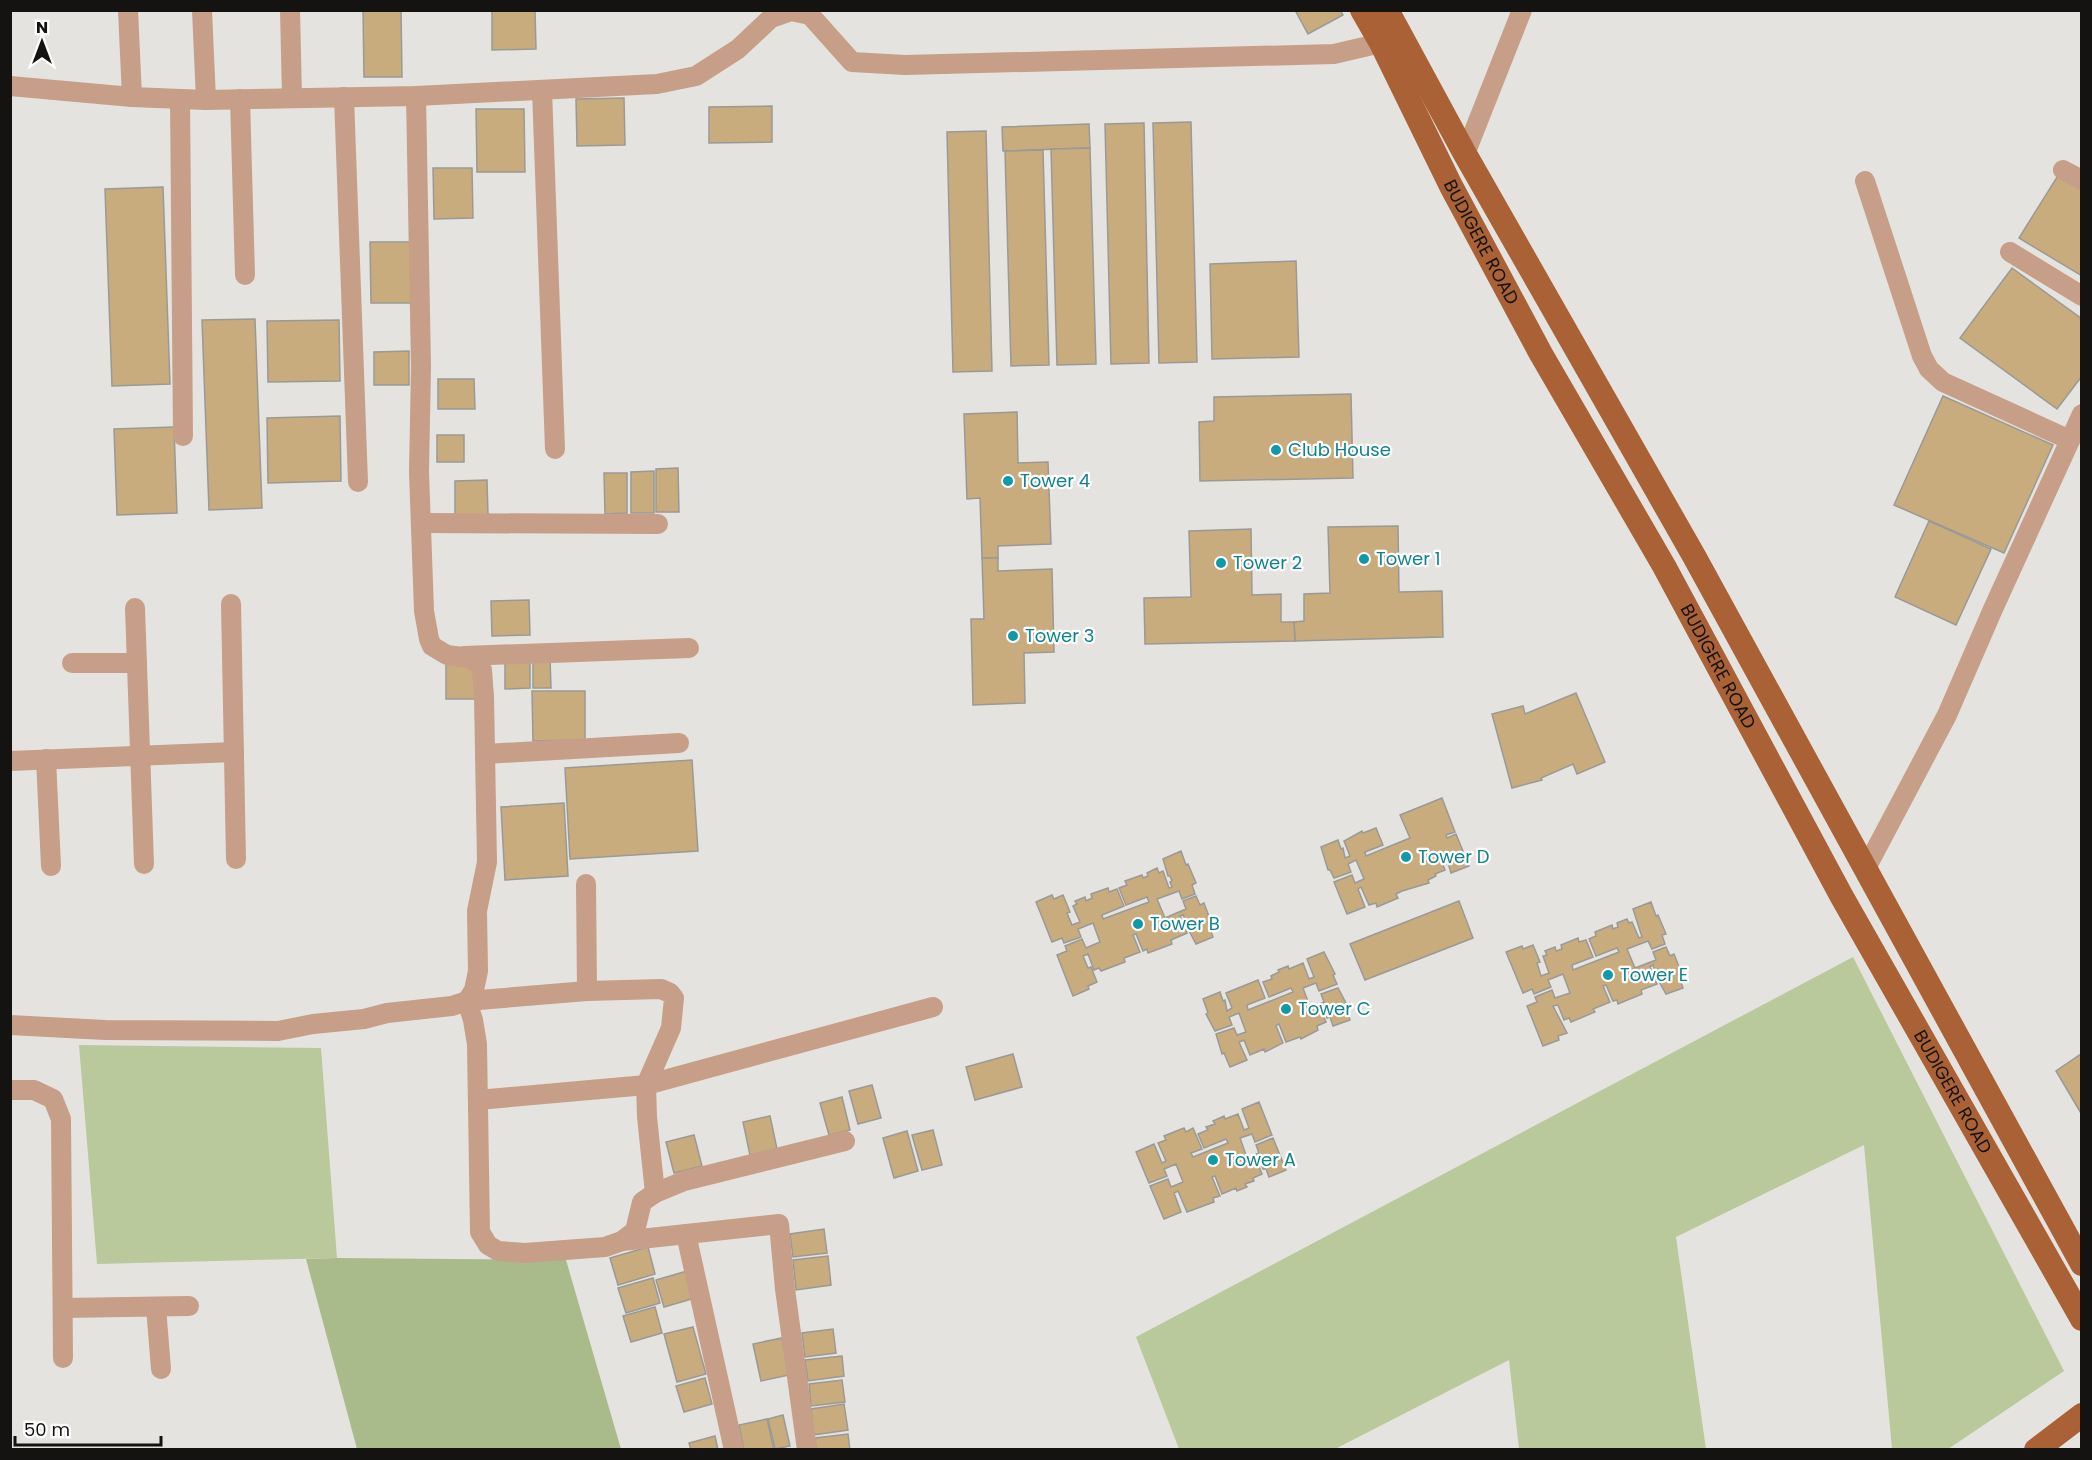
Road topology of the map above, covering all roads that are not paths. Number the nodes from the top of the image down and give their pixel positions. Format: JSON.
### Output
{"nodes":[{"id":1,"x":128,"y":10,"type":"edge"},
{"id":2,"x":202,"y":10,"type":"edge"},
{"id":3,"x":290,"y":10,"type":"edge"},
{"id":4,"x":1362,"y":10,"type":"edge"},
{"id":5,"x":1387,"y":10,"type":"edge"},
{"id":6,"x":1522,"y":10,"type":"edge"},
{"id":7,"x":811,"y":13,"type":"edge"},
{"id":8,"x":1390,"y":39,"type":"junction"},
{"id":9,"x":10,"y":86,"type":"edge"},
{"id":10,"x":542,"y":90,"type":"junction"},
{"id":11,"x":416,"y":96,"type":"junction"},
{"id":12,"x":132,"y":97,"type":"junction"},
{"id":13,"x":344,"y":97,"type":"junction"},
{"id":14,"x":292,"y":98,"type":"junction"},
{"id":15,"x":180,"y":99,"type":"junction"},
{"id":16,"x":240,"y":99,"type":"junction"},
{"id":17,"x":206,"y":100,"type":"junction"},
{"id":18,"x":1465,"y":154,"type":"junction"},
{"id":19,"x":2063,"y":170,"type":"dead end"},
{"id":20,"x":2082,"y":180,"type":"edge"},
{"id":21,"x":1864,"y":181,"type":"dead end"},
{"id":22,"x":2010,"y":252,"type":"dead end"},
{"id":23,"x":244,"y":275,"type":"dead end"},
{"id":24,"x":2082,"y":296,"type":"edge"},
{"id":25,"x":2082,"y":414,"type":"edge"},
{"id":26,"x":183,"y":436,"type":"dead end"},
{"id":27,"x":2070,"y":440,"type":"junction"},
{"id":28,"x":555,"y":449,"type":"dead end"},
{"id":29,"x":358,"y":482,"type":"dead end"},
{"id":30,"x":421,"y":523,"type":"junction"},
{"id":31,"x":658,"y":524,"type":"dead end"},
{"id":32,"x":231,"y":604,"type":"dead end"},
{"id":33,"x":135,"y":608,"type":"dead end"},
{"id":34,"x":689,"y":648,"type":"dead end"},
{"id":35,"x":459,"y":657,"type":"junction"},
{"id":36,"x":72,"y":663,"type":"dead end"},
{"id":37,"x":137,"y":663,"type":"junction"},
{"id":38,"x":679,"y":743,"type":"dead end"},
{"id":39,"x":234,"y":752,"type":"junction"},
{"id":40,"x":485,"y":754,"type":"junction"},
{"id":41,"x":140,"y":756,"type":"junction"},
{"id":42,"x":46,"y":759,"type":"junction"},
{"id":43,"x":10,"y":761,"type":"edge"},
{"id":44,"x":236,"y":859,"type":"dead end"},
{"id":45,"x":144,"y":864,"type":"dead end"},
{"id":46,"x":51,"y":866,"type":"dead end"},
{"id":47,"x":1864,"y":870,"type":"junction"},
{"id":48,"x":586,"y":884,"type":"dead end"},
{"id":49,"x":587,"y":991,"type":"junction"},
{"id":50,"x":467,"y":1001,"type":"junction"},
{"id":51,"x":933,"y":1007,"type":"dead end"},
{"id":52,"x":10,"y":1025,"type":"edge"},
{"id":53,"x":646,"y":1085,"type":"junction"},
{"id":54,"x":10,"y":1090,"type":"edge"},
{"id":55,"x":478,"y":1100,"type":"junction"},
{"id":56,"x":845,"y":1141,"type":"dead end"},
{"id":57,"x":655,"y":1193,"type":"junction"},
{"id":58,"x":686,"y":1234,"type":"junction"},
{"id":59,"x":622,"y":1241,"type":"junction"},
{"id":60,"x":2082,"y":1264,"type":"edge"},
{"id":61,"x":189,"y":1306,"type":"dead end"},
{"id":62,"x":156,"y":1307,"type":"junction"},
{"id":63,"x":63,"y":1308,"type":"junction"},
{"id":64,"x":2082,"y":1319,"type":"edge"},
{"id":65,"x":63,"y":1358,"type":"dead end"},
{"id":66,"x":160,"y":1369,"type":"dead end"},
{"id":67,"x":2082,"y":1415,"type":"edge"},
{"id":68,"x":734,"y":1449,"type":"edge"},
{"id":69,"x":807,"y":1449,"type":"edge"},
{"id":70,"x":2036,"y":1449,"type":"edge"}],
"edges":[{"from":1,"to":12,"type":"street"},
{"from":2,"to":17,"type":"street"},
{"from":3,"to":14,"type":"street"},
{"from":4,"to":8,"type":"main road","name":"BUDIGERE ROAD"},
{"from":5,"to":8,"type":"main road","name":"BUDIGERE ROAD"},
{"from":6,"to":18,"type":"street"},
{"from":7,"to":8,"type":"street"},
{"from":7,"to":10,"type":"street"},
{"from":8,"to":18,"type":"main road","name":"BUDIGERE ROAD"},
{"from":8,"to":64,"type":"main road","name":"BUDIGERE ROAD"},
{"from":9,"to":12,"type":"street"},
{"from":10,"to":11,"type":"street"},
{"from":10,"to":28,"type":"street"},
{"from":11,"to":13,"type":"street"},
{"from":11,"to":30,"type":"street"},
{"from":12,"to":15,"type":"street"},
{"from":13,"to":14,"type":"street"},
{"from":13,"to":29,"type":"street"},
{"from":14,"to":16,"type":"street"},
{"from":15,"to":17,"type":"street"},
{"from":15,"to":26,"type":"street"},
{"from":16,"to":17,"type":"street"},
{"from":16,"to":23,"type":"street"},
{"from":18,"to":47,"type":"main road","name":"BUDIGERE ROAD"},
{"from":19,"to":20,"type":"street"},
{"from":21,"to":27,"type":"street"},
{"from":22,"to":24,"type":"street"},
{"from":25,"to":27,"type":"street"},
{"from":27,"to":47,"type":"street"},
{"from":30,"to":31,"type":"street"},
{"from":30,"to":35,"type":"street"},
{"from":32,"to":39,"type":"street"},
{"from":33,"to":37,"type":"street"},
{"from":34,"to":35,"type":"street"},
{"from":35,"to":40,"type":"street"},
{"from":36,"to":37,"type":"street"},
{"from":37,"to":41,"type":"street"},
{"from":38,"to":40,"type":"street"},
{"from":39,"to":41,"type":"street"},
{"from":39,"to":44,"type":"street"},
{"from":40,"to":50,"type":"street"},
{"from":41,"to":42,"type":"street"},
{"from":41,"to":45,"type":"street"},
{"from":42,"to":43,"type":"street"},
{"from":42,"to":46,"type":"street"},
{"from":47,"to":60,"type":"main road","name":"BUDIGERE ROAD"},
{"from":48,"to":49,"type":"street"},
{"from":49,"to":50,"type":"street"},
{"from":49,"to":53,"type":"street"},
{"from":50,"to":52,"type":"street"},
{"from":50,"to":55,"type":"street"},
{"from":51,"to":53,"type":"street"},
{"from":53,"to":55,"type":"street"},
{"from":53,"to":57,"type":"street"},
{"from":54,"to":63,"type":"street"},
{"from":55,"to":59,"type":"street"},
{"from":56,"to":57,"type":"street"},
{"from":57,"to":59,"type":"street"},
{"from":58,"to":59,"type":"street"},
{"from":58,"to":68,"type":"street"},
{"from":58,"to":69,"type":"street"},
{"from":61,"to":62,"type":"street"},
{"from":62,"to":63,"type":"street"},
{"from":62,"to":66,"type":"street"},
{"from":63,"to":65,"type":"street"},
{"from":67,"to":70,"type":"main road"}]}
